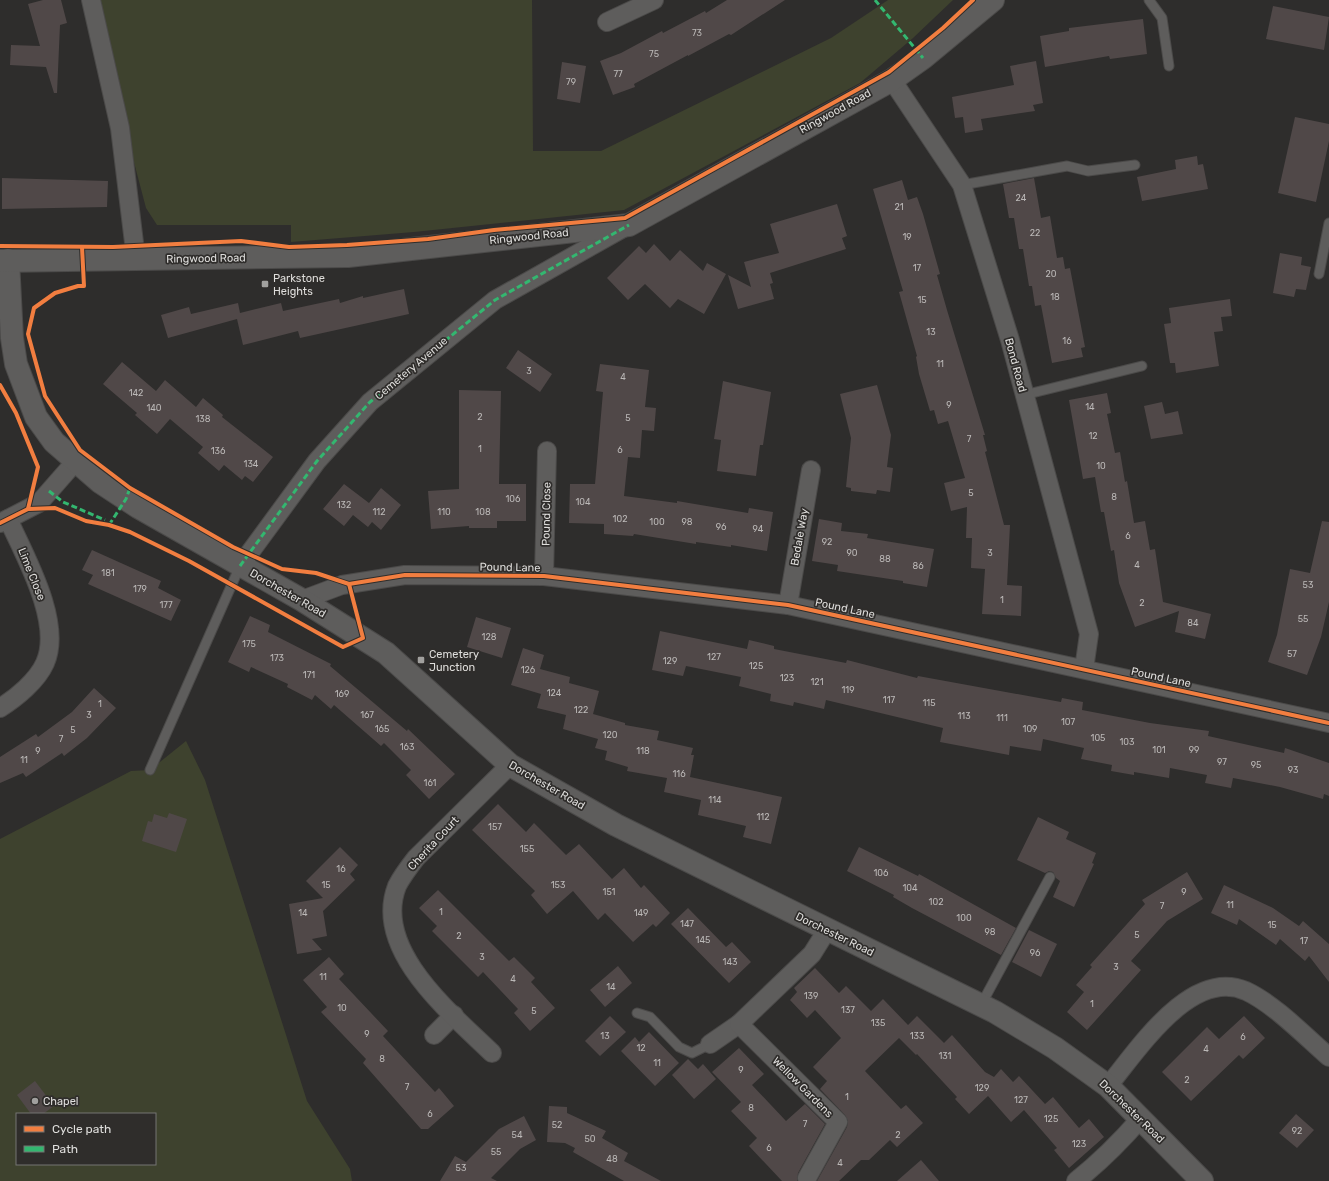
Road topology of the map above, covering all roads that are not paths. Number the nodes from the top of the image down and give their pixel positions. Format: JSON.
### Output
{"nodes":[{"id":1,"x":91,"y":0,"type":"edge"},
{"id":2,"x":654,"y":0,"type":"edge"},
{"id":3,"x":993,"y":0,"type":"edge"},
{"id":4,"x":1150,"y":0,"type":"edge"},
{"id":5,"x":607,"y":22,"type":"dead end"},
{"id":6,"x":1169,"y":66,"type":"dead end"},
{"id":7,"x":892,"y":80,"type":"junction"},
{"id":8,"x":1135,"y":165,"type":"dead end"},
{"id":9,"x":962,"y":185,"type":"junction"},
{"id":10,"x":1329,"y":223,"type":"edge"},
{"id":11,"x":629,"y":225,"type":"junction"},
{"id":12,"x":136,"y":259,"type":"junction"},
{"id":13,"x":4,"y":260,"type":"edge"},
{"id":14,"x":1319,"y":274,"type":"dead end"},
{"id":15,"x":1142,"y":366,"type":"dead end"},
{"id":16,"x":1024,"y":395,"type":"junction"},
{"id":17,"x":547,"y":452,"type":"dead end"},
{"id":18,"x":75,"y":462,"type":"junction"},
{"id":19,"x":811,"y":470,"type":"dead end"},
{"id":20,"x":4,"y":521,"type":"edge"},
{"id":21,"x":240,"y":566,"type":"junction"},
{"id":22,"x":544,"y":576,"type":"junction"},
{"id":23,"x":302,"y":600,"type":"junction"},
{"id":24,"x":788,"y":605,"type":"junction"},
{"id":25,"x":1084,"y":669,"type":"junction"},
{"id":26,"x":0,"y":708,"type":"edge"},
{"id":27,"x":1329,"y":723,"type":"edge"},
{"id":28,"x":510,"y":765,"type":"junction"},
{"id":29,"x":150,"y":770,"type":"dead end"},
{"id":30,"x":1050,"y":877,"type":"dead end"},
{"id":31,"x":827,"y":930,"type":"junction"},
{"id":32,"x":981,"y":1005,"type":"junction"},
{"id":33,"x":637,"y":1013,"type":"dead end"},
{"id":34,"x":454,"y":1015,"type":"junction"},
{"id":35,"x":739,"y":1024,"type":"junction"},
{"id":36,"x":434,"y":1035,"type":"dead end"},
{"id":37,"x":710,"y":1044,"type":"joint"},
{"id":38,"x":492,"y":1053,"type":"dead end"},
{"id":39,"x":1329,"y":1057,"type":"edge"},
{"id":40,"x":1108,"y":1086,"type":"junction"},
{"id":41,"x":1141,"y":1118,"type":"junction"},
{"id":42,"x":807,"y":1178,"type":"dead end"},
{"id":43,"x":1076,"y":1181,"type":"edge"},
{"id":44,"x":1202,"y":1181,"type":"edge"}],
"edges":[{"from":1,"to":12,"type":"street"},
{"from":2,"to":5,"type":"street"},
{"from":3,"to":7,"type":"street","name":"Ringwood Road"},
{"from":4,"to":6,"type":"lane"},
{"from":7,"to":9,"type":"street","name":"Bond Road"},
{"from":7,"to":11,"type":"street","name":"Ringwood Road"},
{"from":8,"to":9,"type":"lane"},
{"from":9,"to":16,"type":"street","name":"Bond Road"},
{"from":10,"to":14,"type":"lane"},
{"from":11,"to":12,"type":"street","name":"Ringwood Road"},
{"from":11,"to":21,"type":"street","name":"Cemetery Avenue"},
{"from":12,"to":13,"type":"street","name":"Ringwood Road"},
{"from":13,"to":18,"type":"street","name":"Dorchester Road"},
{"from":15,"to":16,"type":"lane"},
{"from":16,"to":25,"type":"street","name":"Bond Road"},
{"from":17,"to":22,"type":"street","name":"Pound Close"},
{"from":18,"to":20,"type":"street"},
{"from":18,"to":21,"type":"street","name":"Dorchester Road"},
{"from":19,"to":24,"type":"street","name":"Bedale Way"},
{"from":20,"to":26,"type":"street","name":"Lime Close"},
{"from":21,"to":23,"type":"street","name":"Dorchester Road"},
{"from":21,"to":29,"type":"lane"},
{"from":22,"to":23,"type":"street","name":"Pound Lane"},
{"from":22,"to":24,"type":"street","name":"Pound Lane"},
{"from":23,"to":28,"type":"street","name":"Dorchester Road"},
{"from":24,"to":25,"type":"street","name":"Pound Lane"},
{"from":25,"to":27,"type":"street","name":"Pound Lane"},
{"from":28,"to":31,"type":"street","name":"Dorchester Road"},
{"from":28,"to":34,"type":"street","name":"Cherita Court"},
{"from":30,"to":32,"type":"lane"},
{"from":31,"to":32,"type":"street","name":"Dorchester Road"},
{"from":31,"to":35,"type":"street"},
{"from":32,"to":40,"type":"street","name":"Dorchester Road"},
{"from":33,"to":37,"type":"lane"},
{"from":34,"to":36,"type":"street"},
{"from":34,"to":38,"type":"street","name":"Cherita Court"},
{"from":35,"to":37,"type":"street"},
{"from":35,"to":42,"type":"street","name":"Wellow Gardens"},
{"from":39,"to":40,"type":"street"},
{"from":40,"to":41,"type":"street","name":"Dorchester Road"},
{"from":41,"to":43,"type":"street"},
{"from":41,"to":44,"type":"street","name":"Dorchester Road"}]}
